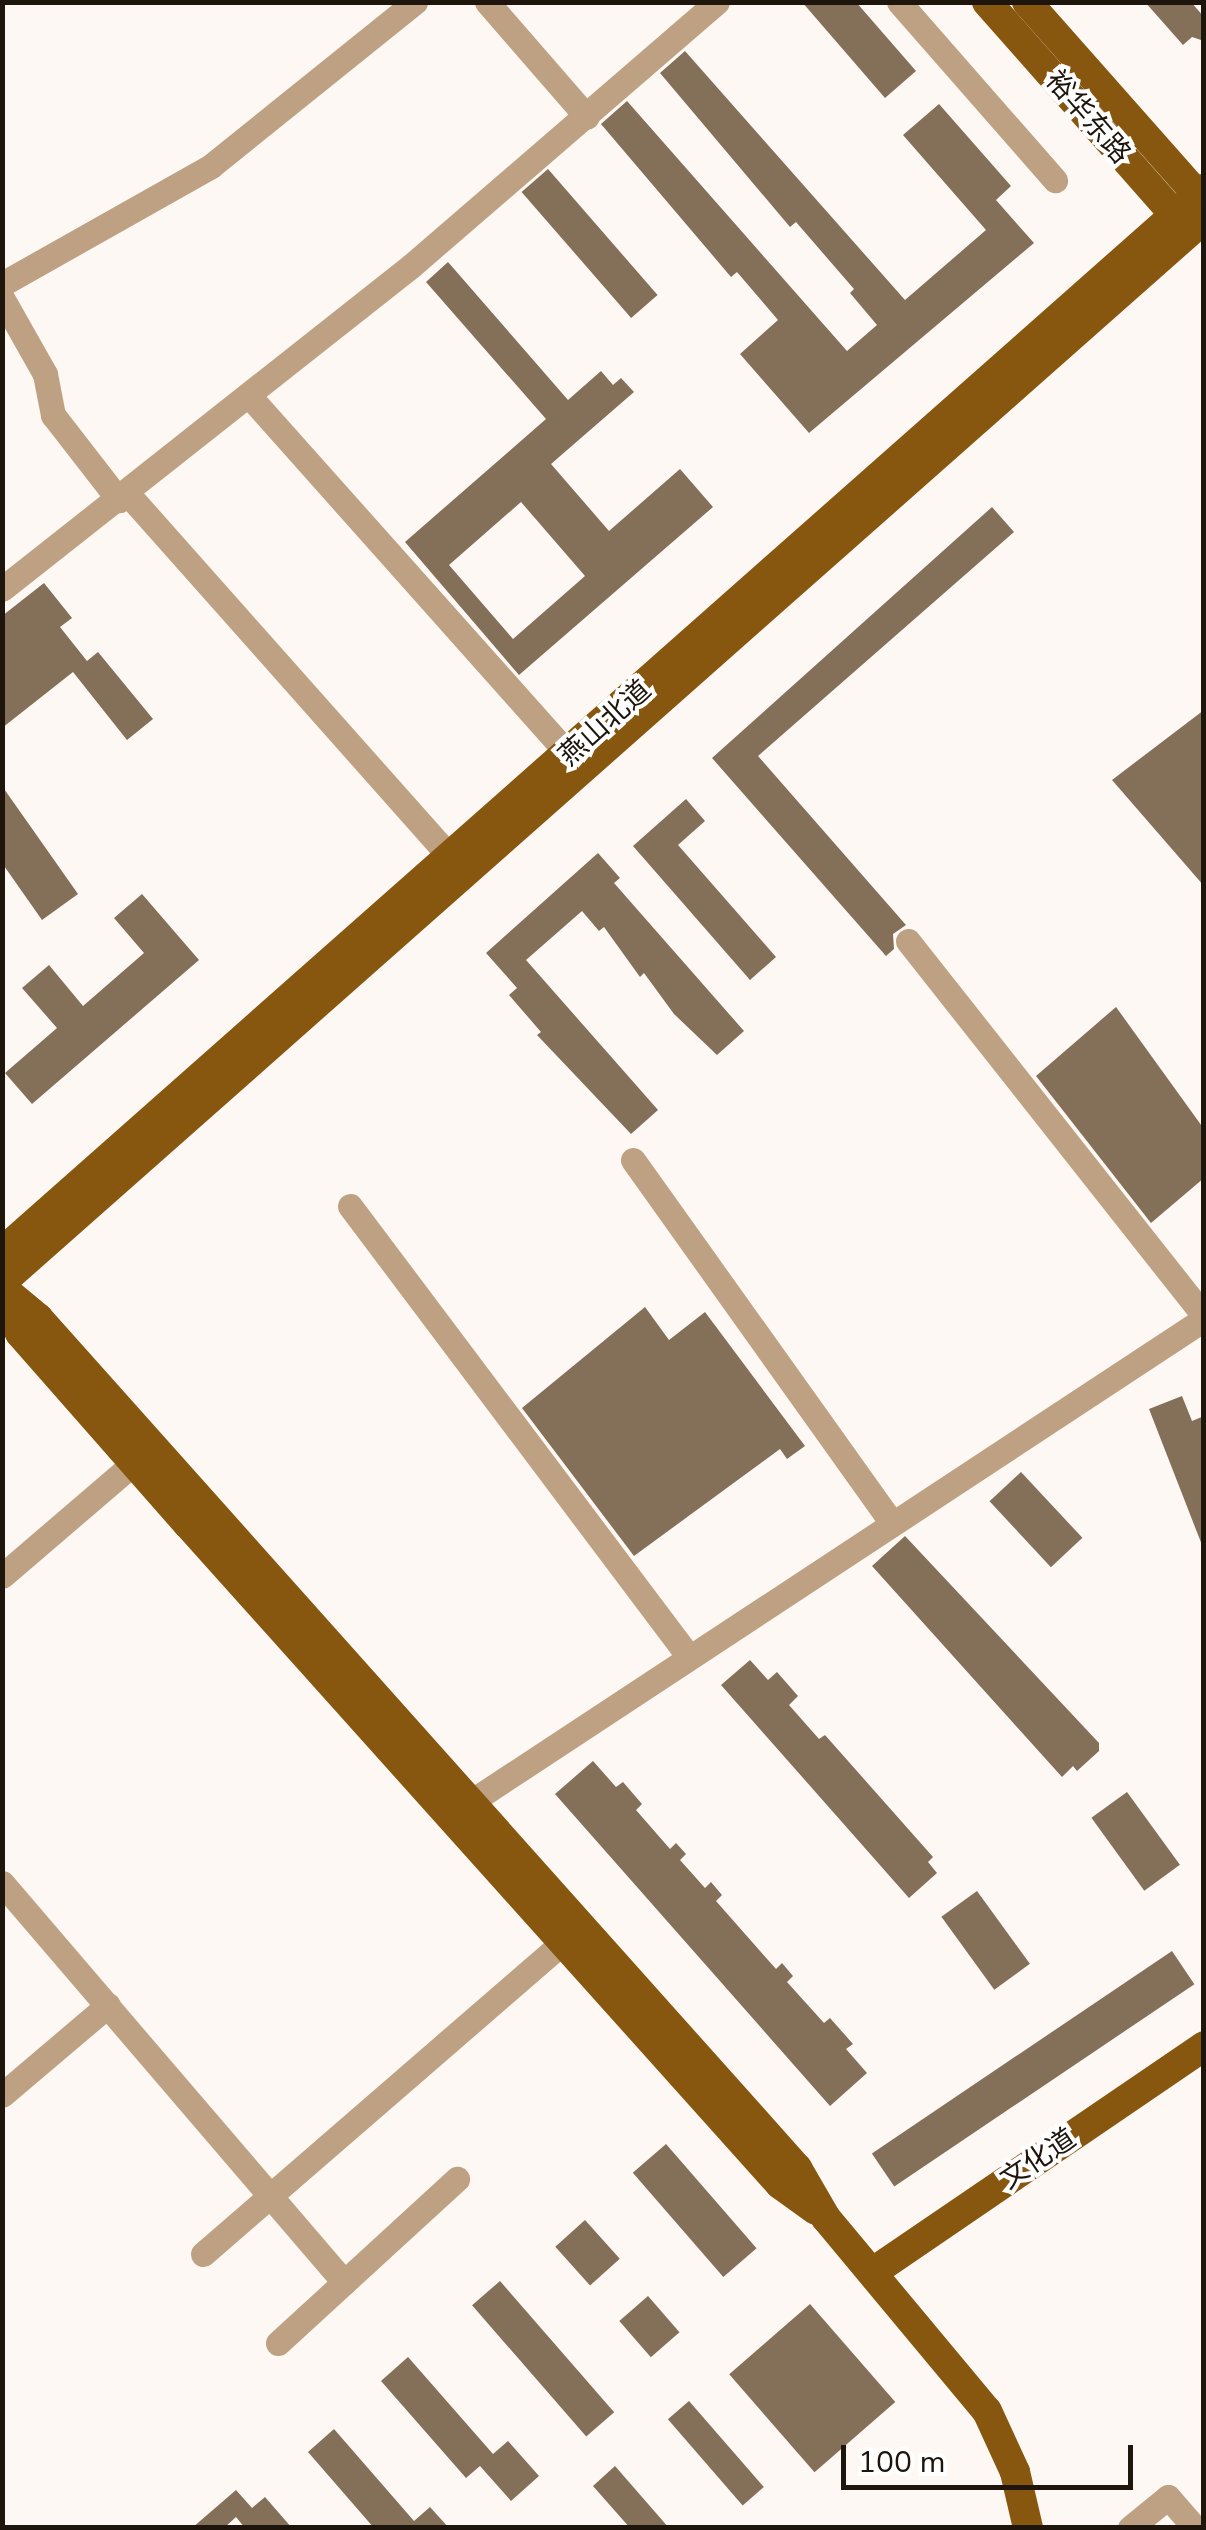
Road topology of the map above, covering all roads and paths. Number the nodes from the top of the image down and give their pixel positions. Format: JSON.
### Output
{"nodes":[{"id":1,"x":415,"y":2,"type":"edge"},
{"id":2,"x":488,"y":2,"type":"edge"},
{"id":3,"x":716,"y":2,"type":"edge"},
{"id":4,"x":900,"y":2,"type":"edge"},
{"id":5,"x":987,"y":2,"type":"edge"},
{"id":6,"x":1027,"y":2,"type":"edge"},
{"id":7,"x":587,"y":117,"type":"junction"},
{"id":8,"x":1055,"y":180,"type":"dead end"},
{"id":9,"x":1196,"y":214,"type":"edge"},
{"id":10,"x":2,"y":284,"type":"edge"},
{"id":11,"x":2,"y":298,"type":"edge"},
{"id":12,"x":251,"y":398,"type":"junction"},
{"id":13,"x":123,"y":497,"type":"junction"},
{"id":14,"x":2,"y":589,"type":"edge"},
{"id":15,"x":569,"y":755,"type":"junction"},
{"id":16,"x":452,"y":859,"type":"junction"},
{"id":17,"x":908,"y":941,"type":"dead end"},
{"id":18,"x":633,"y":1160,"type":"dead end"},
{"id":19,"x":350,"y":1206,"type":"dead end"},
{"id":20,"x":2,"y":1252,"type":"edge"},
{"id":21,"x":2,"y":1288,"type":"edge"},
{"id":22,"x":1202,"y":1323,"type":"edge"},
{"id":23,"x":134,"y":1463,"type":"junction"},
{"id":24,"x":892,"y":1524,"type":"junction"},
{"id":25,"x":2,"y":1576,"type":"edge"},
{"id":26,"x":689,"y":1657,"type":"junction"},
{"id":27,"x":469,"y":1803,"type":"junction"},
{"id":28,"x":2,"y":1883,"type":"edge"},
{"id":29,"x":563,"y":1942,"type":"junction"},
{"id":30,"x":108,"y":2006,"type":"junction"},
{"id":31,"x":1204,"y":2046,"type":"edge"},
{"id":32,"x":2,"y":2094,"type":"edge"},
{"id":33,"x":457,"y":2179,"type":"dead end"},
{"id":34,"x":270,"y":2196,"type":"junction"},
{"id":35,"x":826,"y":2218,"type":"junction"},
{"id":36,"x":204,"y":2254,"type":"dead end"},
{"id":37,"x":873,"y":2272,"type":"junction"},
{"id":38,"x":344,"y":2282,"type":"junction"},
{"id":39,"x":278,"y":2343,"type":"dead end"},
{"id":40,"x":1028,"y":2528,"type":"edge"},
{"id":41,"x":1130,"y":2528,"type":"edge"},
{"id":42,"x":1195,"y":2528,"type":"edge"}],
"edges":[{"from":1,"to":10,"type":"street"},
{"from":2,"to":7,"type":"street"},
{"from":3,"to":7,"type":"street"},
{"from":4,"to":8,"type":"street"},
{"from":5,"to":9,"type":"main road","name":"裕华东路"},
{"from":6,"to":9,"type":"main road","name":"裕华东路"},
{"from":7,"to":12,"type":"street"},
{"from":9,"to":15,"type":"main road","name":"燕山北道"},
{"from":9,"to":21,"type":"main road","name":"燕山北道"},
{"from":11,"to":13,"type":"street"},
{"from":12,"to":13,"type":"street"},
{"from":12,"to":15,"type":"street"},
{"from":13,"to":14,"type":"street"},
{"from":13,"to":16,"type":"street"},
{"from":15,"to":16,"type":"main road","name":"燕山北道"},
{"from":16,"to":20,"type":"main road","name":"燕山北道"},
{"from":17,"to":22,"type":"street"},
{"from":18,"to":24,"type":"street"},
{"from":19,"to":26,"type":"street"},
{"from":21,"to":23,"type":"main road"},
{"from":21,"to":27,"type":"main road"},
{"from":22,"to":24,"type":"street"},
{"from":23,"to":25,"type":"street"},
{"from":23,"to":29,"type":"main road"},
{"from":24,"to":26,"type":"street"},
{"from":26,"to":27,"type":"street"},
{"from":27,"to":35,"type":"main road"},
{"from":28,"to":30,"type":"street"},
{"from":29,"to":34,"type":"street"},
{"from":29,"to":35,"type":"main road"},
{"from":30,"to":32,"type":"street"},
{"from":30,"to":34,"type":"street"},
{"from":31,"to":37,"type":"main road","name":"文化道"},
{"from":33,"to":38,"type":"street"},
{"from":34,"to":36,"type":"street"},
{"from":34,"to":38,"type":"street"},
{"from":35,"to":37,"type":"main road"},
{"from":37,"to":40,"type":"main road"},
{"from":38,"to":39,"type":"street"},
{"from":41,"to":42,"type":"street"}]}
